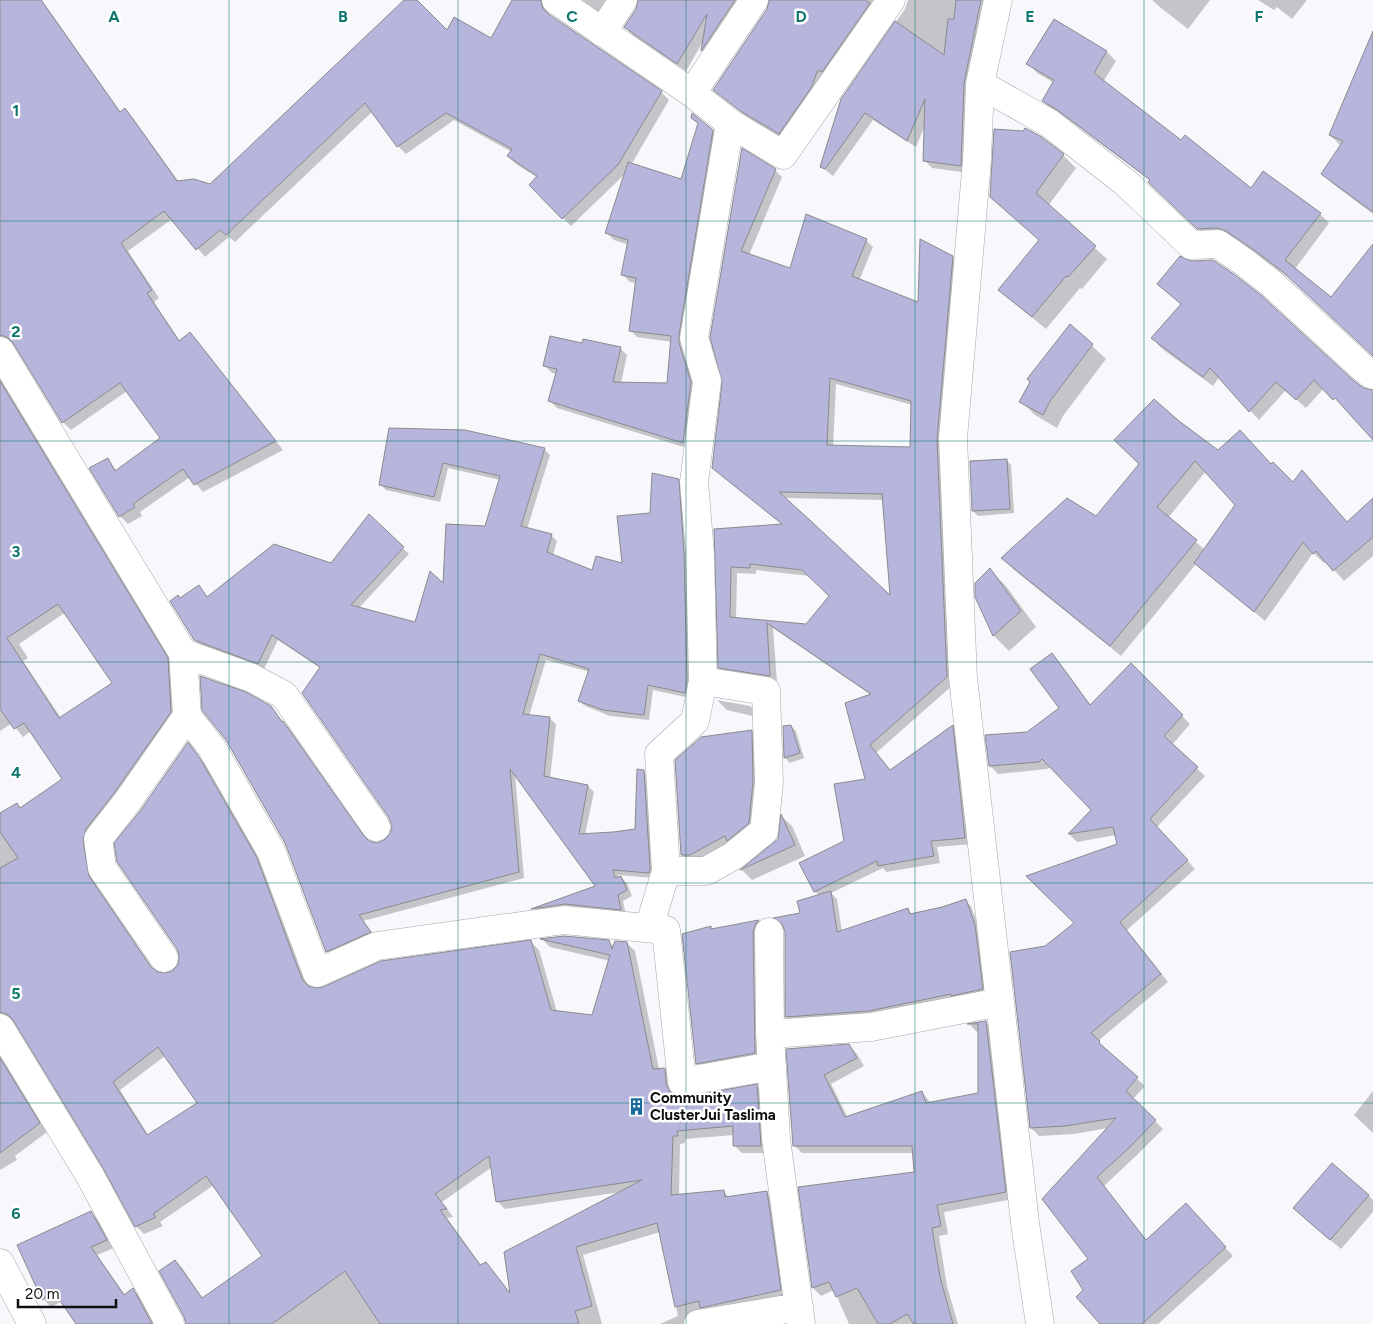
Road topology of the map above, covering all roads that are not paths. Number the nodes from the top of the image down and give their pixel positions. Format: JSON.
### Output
{"nodes":[{"id":1,"x":556,"y":0,"type":"edge"},
{"id":2,"x":623,"y":0,"type":"edge"},
{"id":3,"x":754,"y":0,"type":"edge"},
{"id":4,"x":891,"y":0,"type":"edge"},
{"id":5,"x":998,"y":0,"type":"edge"},
{"id":6,"x":602,"y":32,"type":"junction"},
{"id":7,"x":980,"y":84,"type":"junction"},
{"id":8,"x":692,"y":93,"type":"junction"},
{"id":9,"x":730,"y":123,"type":"junction"},
{"id":10,"x":0,"y":351,"type":"edge"},
{"id":11,"x":1373,"y":375,"type":"edge"},
{"id":12,"x":183,"y":652,"type":"junction"},
{"id":13,"x":703,"y":681,"type":"junction"},
{"id":14,"x":187,"y":716,"type":"junction"},
{"id":15,"x":376,"y":827,"type":"dead end"},
{"id":16,"x":666,"y":870,"type":"junction"},
{"id":17,"x":649,"y":928,"type":"junction"},
{"id":18,"x":768,"y":932,"type":"dead end"},
{"id":19,"x":164,"y":958,"type":"dead end"},
{"id":20,"x":1000,"y":1002,"type":"junction"},
{"id":21,"x":0,"y":1028,"type":"edge"},
{"id":22,"x":770,"y":1034,"type":"junction"},
{"id":23,"x":772,"y":1066,"type":"junction"},
{"id":24,"x":0,"y":1263,"type":"edge"},
{"id":25,"x":800,"y":1316,"type":"edge"},
{"id":26,"x":32,"y":1324,"type":"edge"},
{"id":27,"x":170,"y":1324,"type":"edge"},
{"id":28,"x":698,"y":1324,"type":"edge"},
{"id":29,"x":1040,"y":1324,"type":"edge"}],
"edges":[{"from":1,"to":6,"type":"street"},
{"from":2,"to":6,"type":"street"},
{"from":3,"to":8,"type":"street"},
{"from":4,"to":9,"type":"street"},
{"from":5,"to":7,"type":"street"},
{"from":6,"to":8,"type":"street"},
{"from":7,"to":11,"type":"street"},
{"from":7,"to":20,"type":"street"},
{"from":8,"to":9,"type":"street"},
{"from":9,"to":13,"type":"street"},
{"from":10,"to":12,"type":"street"},
{"from":12,"to":14,"type":"street"},
{"from":12,"to":15,"type":"street"},
{"from":13,"to":16,"type":"street"},
{"from":13,"to":16,"type":"street"},
{"from":14,"to":17,"type":"street"},
{"from":14,"to":19,"type":"street"},
{"from":16,"to":17,"type":"street"},
{"from":17,"to":23,"type":"street"},
{"from":18,"to":22,"type":"street"},
{"from":20,"to":22,"type":"street"},
{"from":20,"to":29,"type":"street"},
{"from":21,"to":27,"type":"street"},
{"from":22,"to":23,"type":"street"},
{"from":23,"to":25,"type":"street"},
{"from":24,"to":26,"type":"street"},
{"from":25,"to":28,"type":"street"}]}
